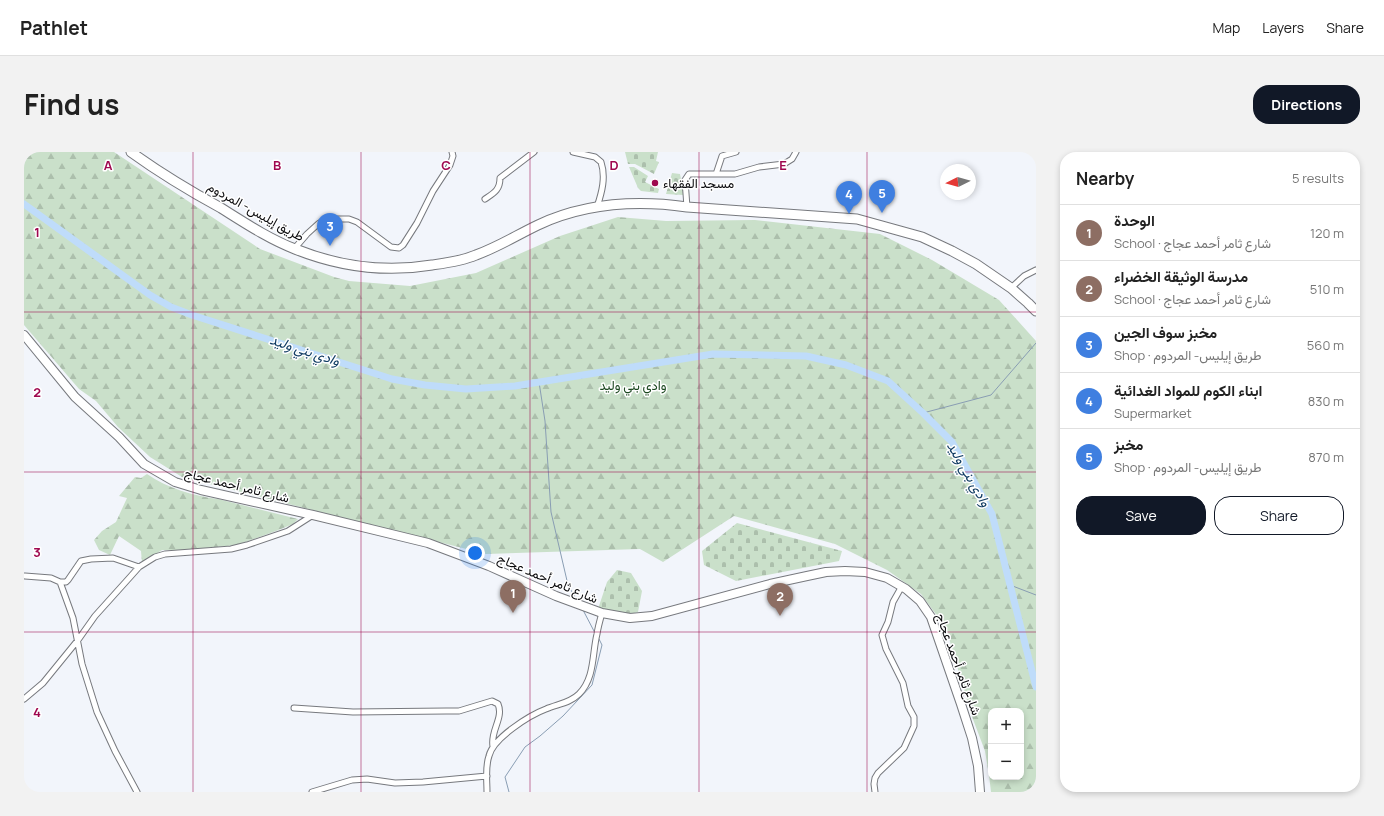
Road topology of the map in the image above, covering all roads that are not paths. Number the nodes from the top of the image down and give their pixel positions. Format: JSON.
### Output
{"nodes":[{"id":1,"x":131,"y":152,"type":"edge"},
{"id":2,"x":452,"y":152,"type":"edge"},
{"id":3,"x":534,"y":152,"type":"edge"},
{"id":4,"x":573,"y":152,"type":"edge"},
{"id":5,"x":736,"y":152,"type":"edge"},
{"id":6,"x":796,"y":152,"type":"edge"},
{"id":7,"x":716,"y":174,"type":"junction"},
{"id":8,"x":485,"y":199,"type":"dead end"},
{"id":9,"x":597,"y":207,"type":"junction"},
{"id":10,"x":686,"y":207,"type":"junction"},
{"id":11,"x":294,"y":249,"type":"junction"},
{"id":12,"x":1036,"y":270,"type":"edge"},
{"id":13,"x":1011,"y":288,"type":"junction"},
{"id":14,"x":1036,"y":311,"type":"edge"},
{"id":15,"x":24,"y":335,"type":"edge"},
{"id":16,"x":313,"y":515,"type":"junction"},
{"id":17,"x":139,"y":567,"type":"junction"},
{"id":18,"x":25,"y":576,"type":"dead end"},
{"id":19,"x":60,"y":582,"type":"junction"},
{"id":20,"x":902,"y":586,"type":"junction"},
{"id":21,"x":602,"y":613,"type":"junction"},
{"id":22,"x":78,"y":640,"type":"junction"},
{"id":23,"x":24,"y":699,"type":"edge"},
{"id":24,"x":294,"y":708,"type":"dead end"},
{"id":25,"x":493,"y":746,"type":"junction"},
{"id":26,"x":487,"y":776,"type":"junction"},
{"id":27,"x":137,"y":792,"type":"edge"},
{"id":28,"x":312,"y":792,"type":"edge"},
{"id":29,"x":487,"y":792,"type":"edge"},
{"id":30,"x":875,"y":792,"type":"edge"},
{"id":31,"x":980,"y":792,"type":"edge"}],
"edges":[{"from":1,"to":11,"type":"highway","name":"طريق إيليس- المردوم"},
{"from":2,"to":11,"type":"street"},
{"from":3,"to":8,"type":"street"},
{"from":4,"to":9,"type":"street"},
{"from":5,"to":7,"type":"street"},
{"from":6,"to":7,"type":"street"},
{"from":7,"to":10,"type":"street"},
{"from":9,"to":10,"type":"highway","name":"طريق إيليس- المردوم"},
{"from":9,"to":11,"type":"highway","name":"طريق إيليس- المردوم"},
{"from":10,"to":13,"type":"highway","name":"طريق إيليس- المردوم"},
{"from":12,"to":13,"type":"street"},
{"from":13,"to":14,"type":"highway","name":"طريق إيليس- المردوم"},
{"from":15,"to":16,"type":"main road","name":"شارع ثامر أحمد عجاج"},
{"from":16,"to":17,"type":"street"},
{"from":16,"to":21,"type":"main road","name":"شارع ثامر أحمد عجاج"},
{"from":17,"to":19,"type":"street"},
{"from":17,"to":22,"type":"street"},
{"from":18,"to":19,"type":"street"},
{"from":19,"to":22,"type":"street"},
{"from":20,"to":21,"type":"main road","name":"شارع ثامر أحمد عجاج"},
{"from":20,"to":30,"type":"street"},
{"from":20,"to":31,"type":"main road","name":"شارع ثامر أحمد عجاج"},
{"from":21,"to":25,"type":"street"},
{"from":22,"to":23,"type":"street"},
{"from":22,"to":27,"type":"street"},
{"from":24,"to":25,"type":"street"},
{"from":25,"to":26,"type":"street"},
{"from":26,"to":28,"type":"street"},
{"from":26,"to":29,"type":"street"}]}
